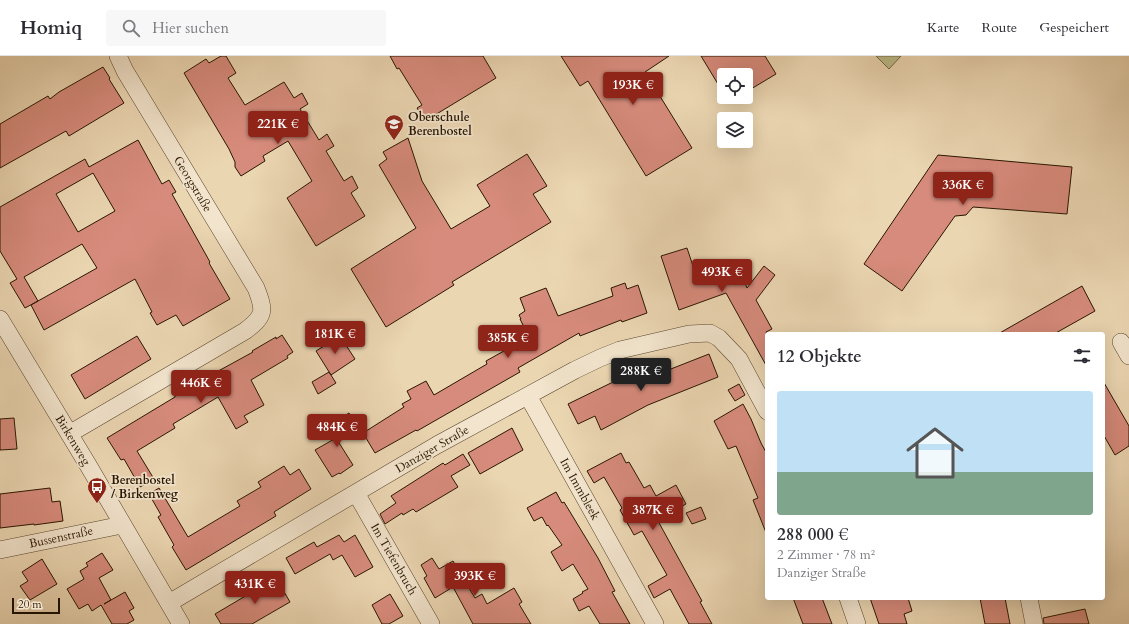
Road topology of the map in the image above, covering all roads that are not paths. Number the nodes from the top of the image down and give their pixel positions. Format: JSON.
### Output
{"nodes":[{"id":1,"x":118,"y":56,"type":"edge"},
{"id":2,"x":0,"y":319,"type":"edge"},
{"id":3,"x":8,"y":348,"type":"edge"},
{"id":4,"x":528,"y":396,"type":"junction"},
{"id":5,"x":765,"y":405,"type":"edge"},
{"id":6,"x":69,"y":434,"type":"junction"},
{"id":7,"x":356,"y":493,"type":"junction"},
{"id":8,"x":122,"y":525,"type":"junction"},
{"id":9,"x":0,"y":550,"type":"edge"},
{"id":10,"x":849,"y":600,"type":"edge"},
{"id":11,"x":1029,"y":600,"type":"edge"},
{"id":12,"x":169,"y":603,"type":"junction"},
{"id":13,"x":181,"y":624,"type":"edge"},
{"id":14,"x":431,"y":624,"type":"edge"},
{"id":15,"x":655,"y":624,"type":"edge"},
{"id":16,"x":857,"y":624,"type":"edge"},
{"id":17,"x":1034,"y":624,"type":"edge"}],
"edges":[{"from":1,"to":6,"type":"street","name":"Georgstraße"},
{"from":2,"to":3,"type":"street","name":"Birkenweg"},
{"from":3,"to":6,"type":"street","name":"Birkenweg"},
{"from":4,"to":5,"type":"street","name":"Danziger Straße"},
{"from":4,"to":7,"type":"street","name":"Danziger Straße"},
{"from":4,"to":15,"type":"street","name":"Im Immbleek"},
{"from":6,"to":8,"type":"street","name":"Birkenweg"},
{"from":7,"to":12,"type":"street","name":"Danziger Straße"},
{"from":7,"to":14,"type":"street","name":"Im Tiefenbruch"},
{"from":8,"to":9,"type":"street","name":"Bussenstraße"},
{"from":8,"to":12,"type":"street","name":"Birkenweg"},
{"from":10,"to":16,"type":"street"},
{"from":11,"to":17,"type":"street"},
{"from":12,"to":13,"type":"street","name":"Birkenweg"}]}
